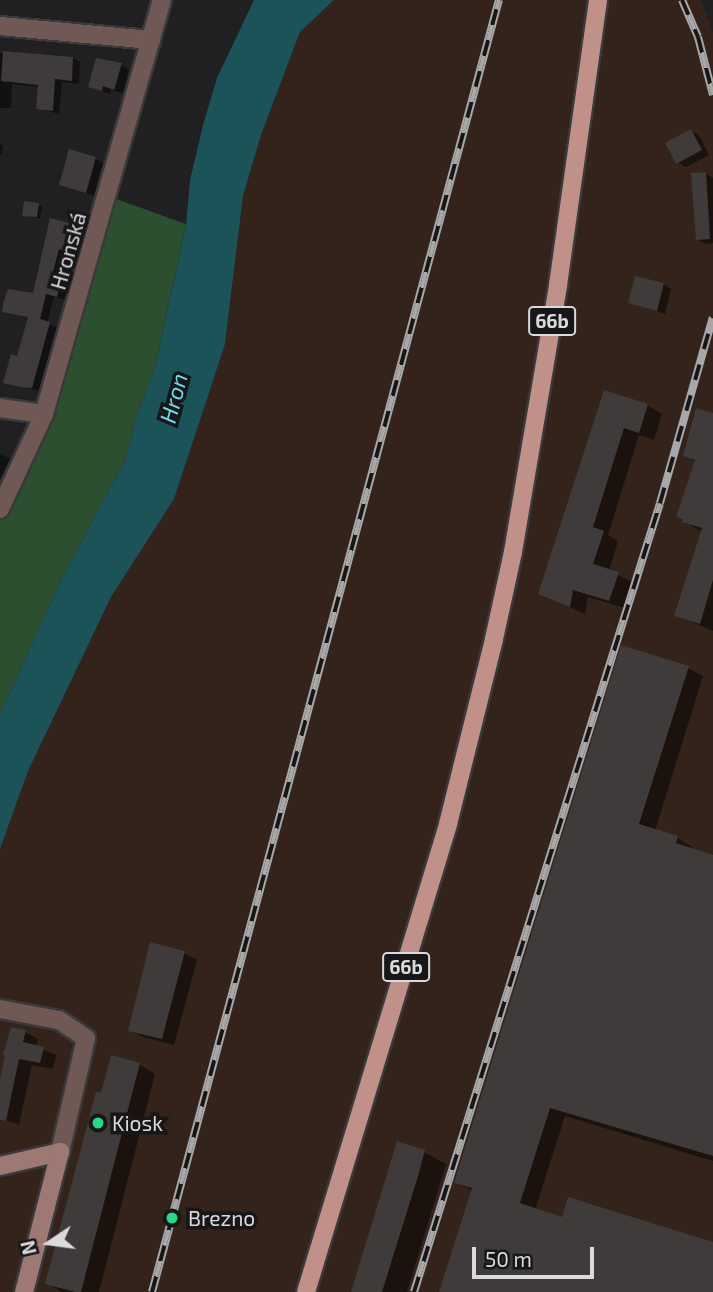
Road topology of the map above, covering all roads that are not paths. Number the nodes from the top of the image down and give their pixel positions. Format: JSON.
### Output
{"nodes":[{"id":1,"x":162,"y":0,"type":"edge"},
{"id":2,"x":598,"y":0,"type":"edge"},
{"id":3,"x":0,"y":26,"type":"edge"},
{"id":4,"x":151,"y":40,"type":"junction"},
{"id":5,"x":0,"y":408,"type":"edge"},
{"id":6,"x":44,"y":414,"type":"junction"},
{"id":7,"x":0,"y":509,"type":"edge"},
{"id":8,"x":0,"y":1009,"type":"edge"},
{"id":9,"x":60,"y":1152,"type":"junction"},
{"id":10,"x":0,"y":1166,"type":"edge"},
{"id":11,"x":24,"y":1292,"type":"edge"},
{"id":12,"x":306,"y":1292,"type":"edge"}],
"edges":[{"from":1,"to":4,"type":"street","name":"Hronská"},
{"from":2,"to":12,"type":"main road","number":"66b"},
{"from":3,"to":4,"type":"street"},
{"from":4,"to":6,"type":"street","name":"Hronská"},
{"from":5,"to":6,"type":"street"},
{"from":6,"to":7,"type":"street","name":"Hronská"},
{"from":8,"to":9,"type":"street"},
{"from":9,"to":10,"type":"street"},
{"from":9,"to":11,"type":"street"}]}
